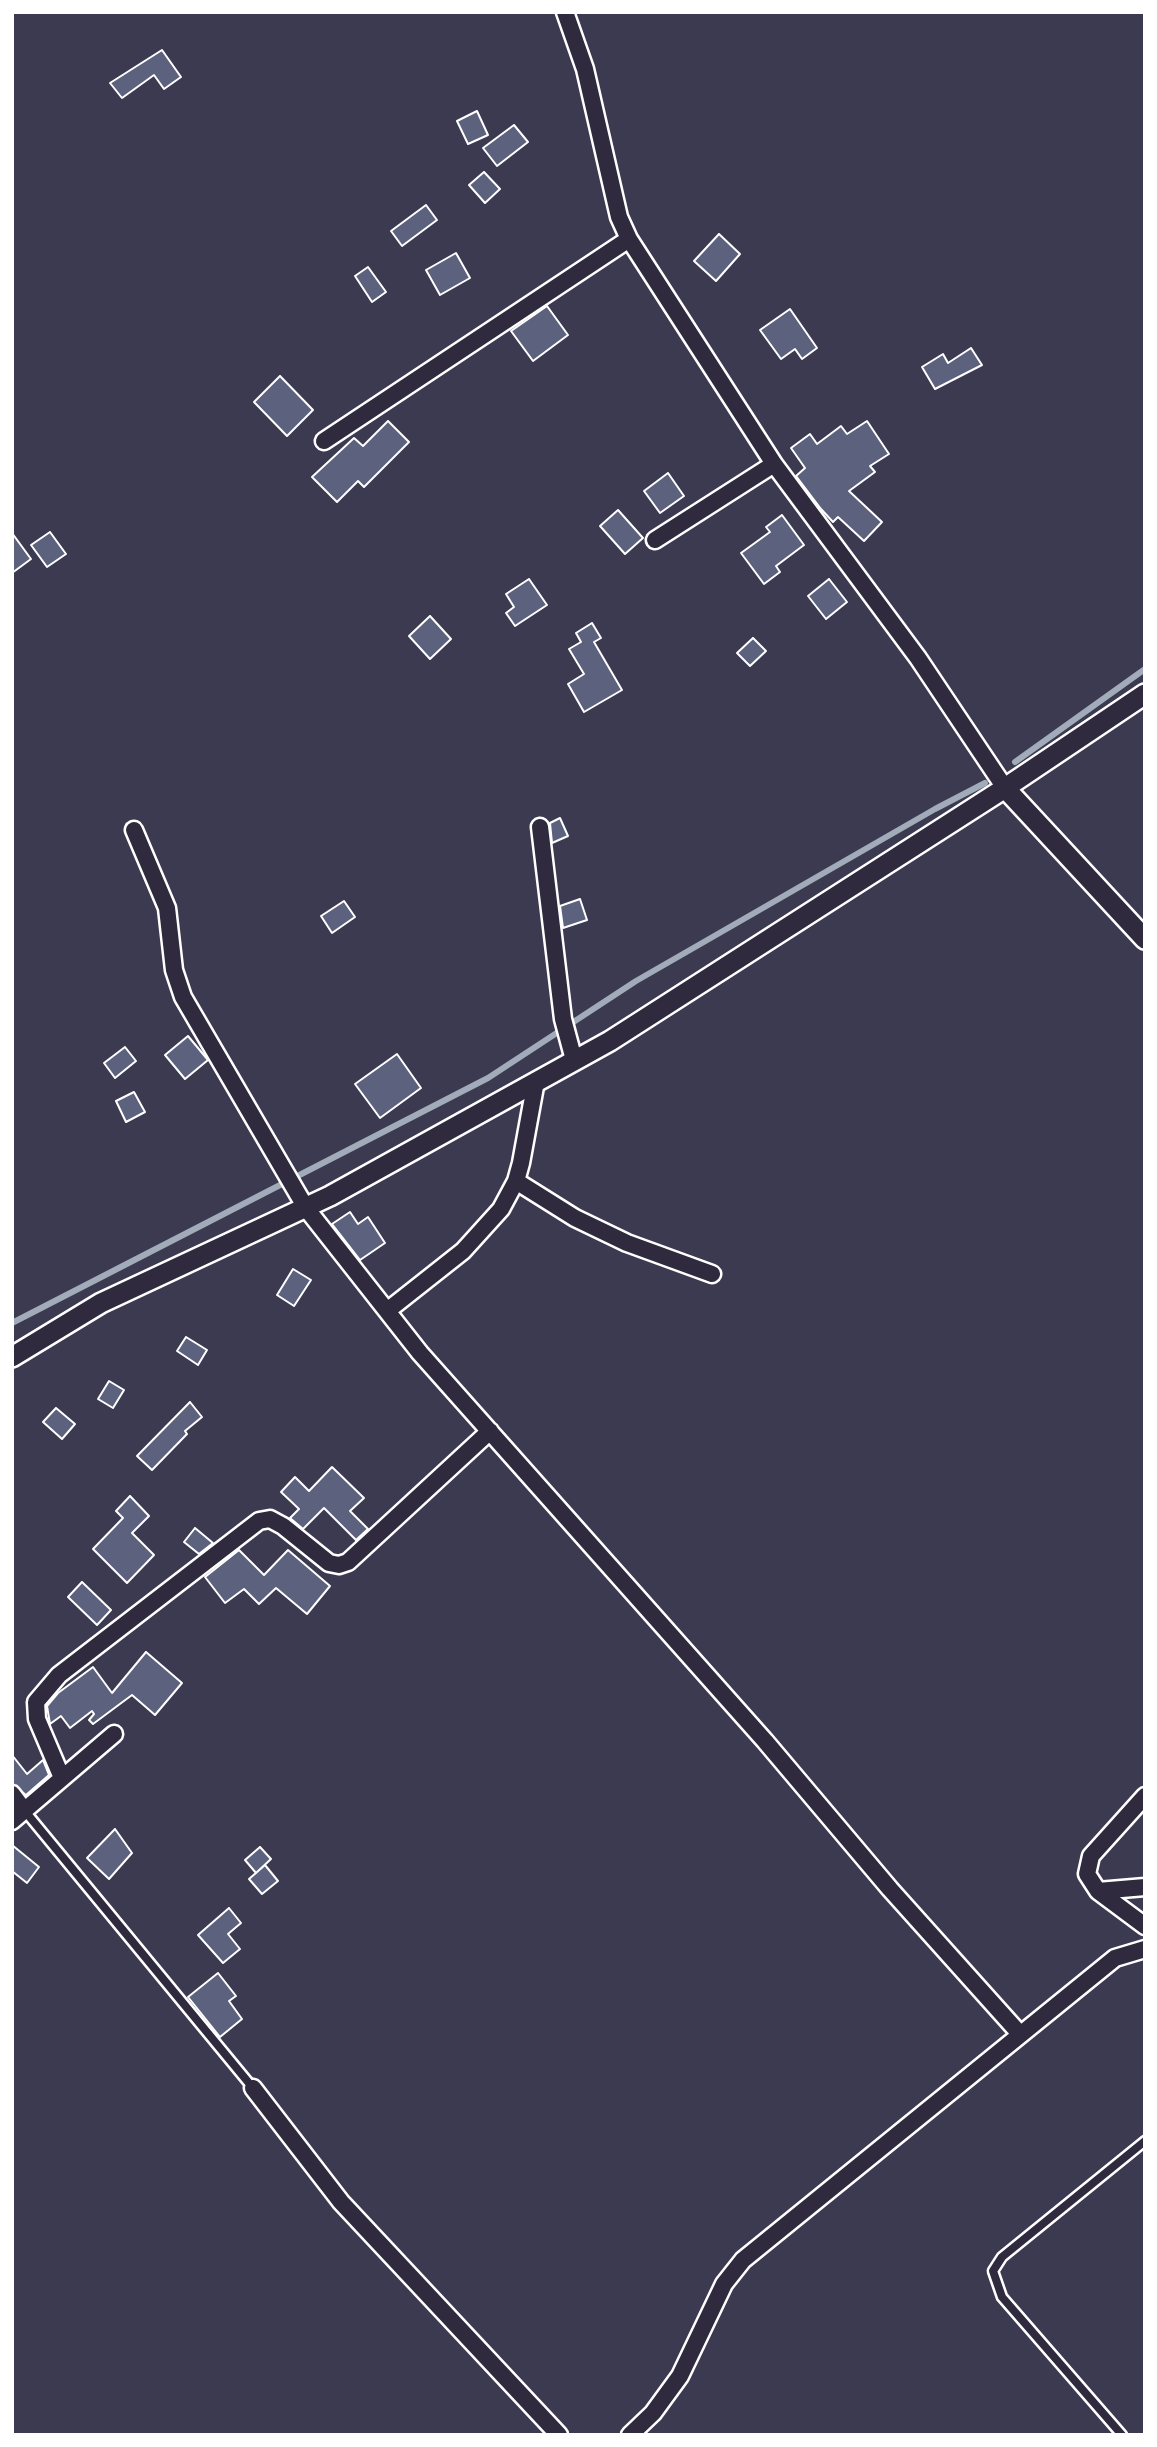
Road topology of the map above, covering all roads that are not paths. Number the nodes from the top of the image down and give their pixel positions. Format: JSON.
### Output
{"nodes":[{"id":1,"x":565,"y":12,"type":"edge"},
{"id":2,"x":629,"y":239,"type":"junction"},
{"id":3,"x":324,"y":441,"type":"dead end"},
{"id":4,"x":774,"y":464,"type":"junction"},
{"id":5,"x":655,"y":540,"type":"dead end"},
{"id":6,"x":1145,"y":695,"type":"edge"},
{"id":7,"x":1005,"y":788,"type":"junction"},
{"id":8,"x":540,"y":827,"type":"dead end"},
{"id":9,"x":134,"y":830,"type":"dead end"},
{"id":10,"x":1145,"y":939,"type":"edge"},
{"id":11,"x":573,"y":1056,"type":"junction"},
{"id":12,"x":536,"y":1082,"type":"junction"},
{"id":13,"x":516,"y":1181,"type":"junction"},
{"id":14,"x":303,"y":1201,"type":"junction"},
{"id":15,"x":712,"y":1273,"type":"dead end"},
{"id":16,"x":387,"y":1311,"type":"junction"},
{"id":17,"x":12,"y":1357,"type":"edge"},
{"id":18,"x":490,"y":1431,"type":"junction"},
{"id":19,"x":114,"y":1734,"type":"dead end"},
{"id":20,"x":62,"y":1779,"type":"junction"},
{"id":21,"x":12,"y":1794,"type":"edge"},
{"id":22,"x":1145,"y":1796,"type":"edge"},
{"id":23,"x":18,"y":1816,"type":"edge"},
{"id":24,"x":1145,"y":1887,"type":"edge"},
{"id":25,"x":1098,"y":1891,"type":"junction"},
{"id":26,"x":1145,"y":1926,"type":"edge"},
{"id":27,"x":1145,"y":1949,"type":"edge"},
{"id":28,"x":1020,"y":2034,"type":"junction"},
{"id":29,"x":253,"y":2088,"type":"joint"},
{"id":30,"x":1145,"y":2141,"type":"edge"},
{"id":31,"x":559,"y":2435,"type":"edge"},
{"id":32,"x":630,"y":2435,"type":"edge"},
{"id":33,"x":1122,"y":2435,"type":"edge"}],
"edges":[{"from":1,"to":2,"type":"street"},
{"from":2,"to":3,"type":"street"},
{"from":2,"to":4,"type":"street"},
{"from":4,"to":5,"type":"street"},
{"from":4,"to":7,"type":"street"},
{"from":6,"to":7,"type":"street"},
{"from":7,"to":10,"type":"street"},
{"from":7,"to":11,"type":"street"},
{"from":8,"to":11,"type":"street"},
{"from":9,"to":14,"type":"street"},
{"from":11,"to":12,"type":"street"},
{"from":12,"to":13,"type":"street"},
{"from":12,"to":14,"type":"street"},
{"from":13,"to":15,"type":"street"},
{"from":13,"to":16,"type":"street"},
{"from":14,"to":16,"type":"street"},
{"from":14,"to":17,"type":"street"},
{"from":16,"to":18,"type":"street"},
{"from":18,"to":20,"type":"street"},
{"from":18,"to":28,"type":"street"},
{"from":19,"to":20,"type":"street"},
{"from":20,"to":23,"type":"street"},
{"from":21,"to":23,"type":"street"},
{"from":22,"to":25,"type":"street"},
{"from":23,"to":29,"type":"lane"},
{"from":24,"to":25,"type":"street"},
{"from":25,"to":26,"type":"street"},
{"from":27,"to":28,"type":"street"},
{"from":28,"to":32,"type":"street"},
{"from":29,"to":31,"type":"street"},
{"from":30,"to":33,"type":"lane"}]}
